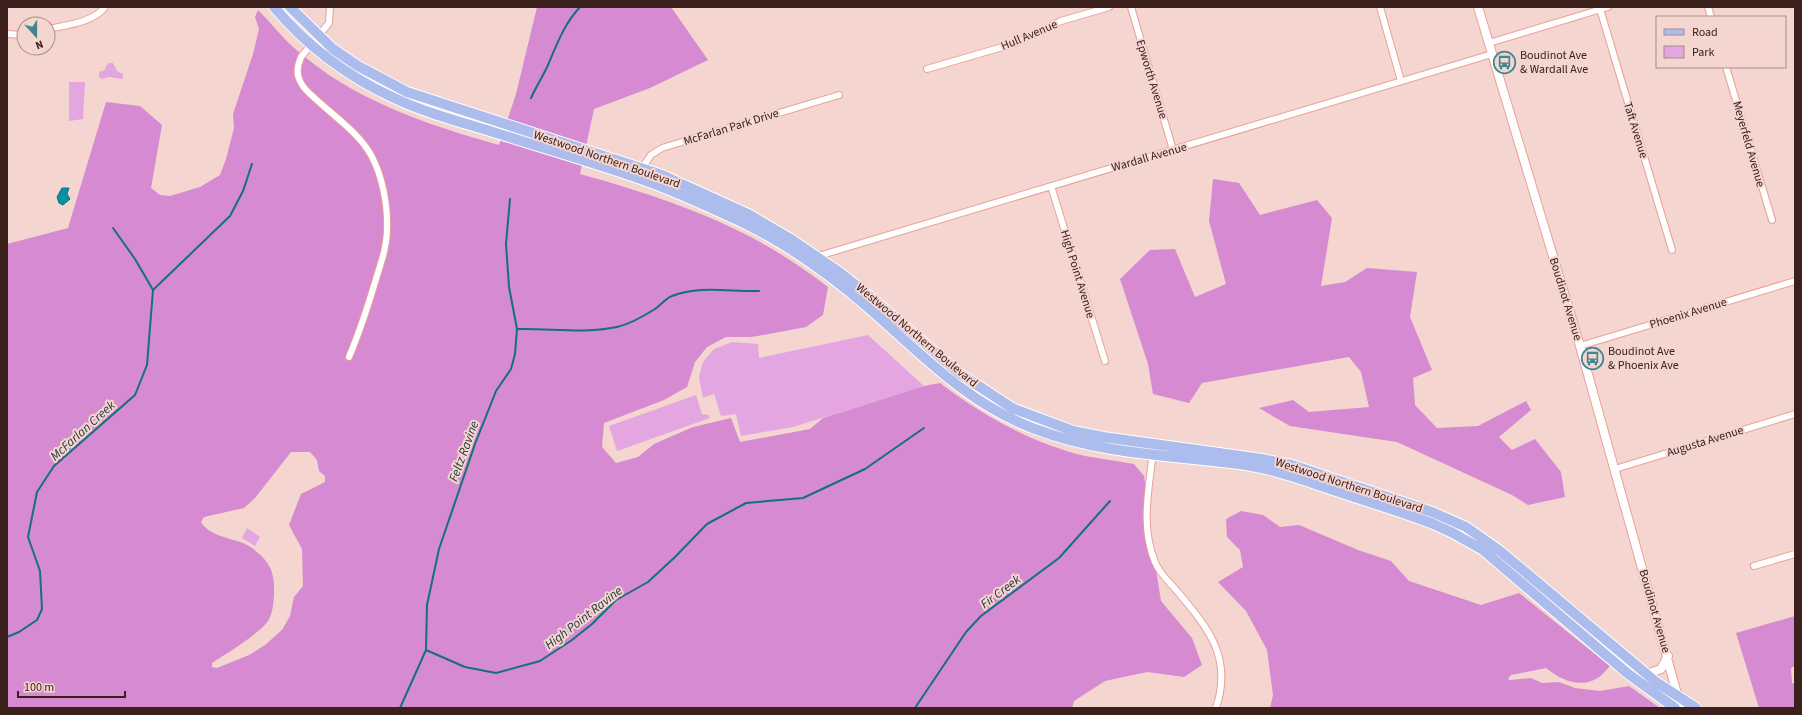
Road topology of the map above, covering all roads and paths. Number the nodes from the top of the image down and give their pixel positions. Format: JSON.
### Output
{"nodes":[{"id":1,"x":105,"y":7,"type":"edge"},
{"id":2,"x":274,"y":7,"type":"edge"},
{"id":3,"x":290,"y":7,"type":"edge"},
{"id":4,"x":330,"y":7,"type":"edge"},
{"id":5,"x":1109,"y":7,"type":"edge"},
{"id":6,"x":1132,"y":7,"type":"edge"},
{"id":7,"x":1380,"y":7,"type":"edge"},
{"id":8,"x":1478,"y":7,"type":"edge"},
{"id":9,"x":1608,"y":7,"type":"edge"},
{"id":10,"x":1600,"y":9,"type":"junction"},
{"id":11,"x":56,"y":27,"type":"edge"},
{"id":12,"x":318,"y":36,"type":"junction"},
{"id":13,"x":1489,"y":43,"type":"junction"},
{"id":14,"x":311,"y":45,"type":"junction"},
{"id":15,"x":1492,"y":54,"type":"junction"},
{"id":16,"x":1726,"y":68,"type":"edge"},
{"id":17,"x":927,"y":69,"type":"dead end"},
{"id":18,"x":1401,"y":81,"type":"junction"},
{"id":19,"x":839,"y":95,"type":"dead end"},
{"id":20,"x":1173,"y":150,"type":"junction"},
{"id":21,"x":638,"y":173,"type":"junction"},
{"id":22,"x":1051,"y":186,"type":"junction"},
{"id":23,"x":1772,"y":220,"type":"dead end"},
{"id":24,"x":1672,"y":250,"type":"dead end"},
{"id":25,"x":817,"y":256,"type":"junction"},
{"id":26,"x":806,"y":260,"type":"junction"},
{"id":27,"x":1795,"y":280,"type":"edge"},
{"id":28,"x":1580,"y":346,"type":"junction"},
{"id":29,"x":349,"y":357,"type":"dead end"},
{"id":30,"x":1105,"y":361,"type":"dead end"},
{"id":31,"x":1795,"y":414,"type":"edge"},
{"id":32,"x":1153,"y":444,"type":"junction"},
{"id":33,"x":1152,"y":455,"type":"junction"},
{"id":34,"x":1615,"y":469,"type":"junction"},
{"id":35,"x":1795,"y":554,"type":"edge"},
{"id":36,"x":1754,"y":566,"type":"dead end"},
{"id":37,"x":1542,"y":586,"type":"junction"},
{"id":38,"x":1534,"y":594,"type":"junction"},
{"id":39,"x":1668,"y":656,"type":"junction"},
{"id":40,"x":1647,"y":674,"type":"junction"},
{"id":41,"x":1678,"y":696,"type":"junction"},
{"id":42,"x":1216,"y":708,"type":"edge"},
{"id":43,"x":1675,"y":708,"type":"edge"},
{"id":44,"x":1682,"y":708,"type":"edge"},
{"id":45,"x":1696,"y":708,"type":"edge"}],
"edges":[{"from":1,"to":11,"type":"street"},
{"from":2,"to":14,"type":"main road","name":"Westwood Northern Boulevard"},
{"from":3,"to":12,"type":"main road","name":"Westwood Northern Boulevard"},
{"from":4,"to":12,"type":"street"},
{"from":5,"to":17,"type":"street","name":"Hull Avenue"},
{"from":6,"to":20,"type":"street","name":"Epworth Avenue"},
{"from":7,"to":18,"type":"street"},
{"from":8,"to":13,"type":"street","name":"Boudinot Avenue"},
{"from":9,"to":10,"type":"street"},
{"from":10,"to":13,"type":"street"},
{"from":10,"to":24,"type":"street","name":"Taft Avenue"},
{"from":12,"to":14,"type":"street"},
{"from":12,"to":21,"type":"main road","name":"Westwood Northern Boulevard"},
{"from":13,"to":15,"type":"street","name":"Boudinot Avenue"},
{"from":14,"to":21,"type":"main road","name":"Westwood Northern Boulevard"},
{"from":14,"to":29,"type":"street"},
{"from":15,"to":18,"type":"street","name":"Wardall Avenue"},
{"from":15,"to":28,"type":"street","name":"Boudinot Avenue"},
{"from":16,"to":23,"type":"street","name":"Meyerfeld Avenue"},
{"from":18,"to":20,"type":"street","name":"Wardall Avenue"},
{"from":19,"to":21,"type":"street","name":"McFarlan Park Drive"},
{"from":20,"to":22,"type":"street","name":"Wardall Avenue"},
{"from":21,"to":25,"type":"main road","name":"Westwood Northern Boulevard"},
{"from":21,"to":26,"type":"main road","name":"Westwood Northern Boulevard"},
{"from":22,"to":25,"type":"street","name":"Wardall Avenue"},
{"from":22,"to":30,"type":"street","name":"High Point Avenue"},
{"from":25,"to":26,"type":"street","name":"Wardall Avenue"},
{"from":25,"to":32,"type":"main road","name":"Westwood Northern Boulevard"},
{"from":26,"to":33,"type":"main road","name":"Westwood Northern Boulevard"},
{"from":27,"to":28,"type":"street","name":"Phoenix Avenue"},
{"from":28,"to":34,"type":"street","name":"Boudinot Avenue"},
{"from":31,"to":34,"type":"street","name":"Augusta Avenue"},
{"from":32,"to":33,"type":"street"},
{"from":32,"to":37,"type":"main road","name":"Westwood Northern Boulevard"},
{"from":33,"to":38,"type":"main road","name":"Westwood Northern Boulevard"},
{"from":33,"to":42,"type":"street"},
{"from":34,"to":39,"type":"street","name":"Boudinot Avenue"},
{"from":35,"to":36,"type":"street"},
{"from":37,"to":38,"type":"main road"},
{"from":37,"to":40,"type":"main road","name":"Westwood Northern Boulevard"},
{"from":38,"to":43,"type":"main road","name":"Westwood Northern Boulevard"},
{"from":39,"to":40,"type":"street"},
{"from":39,"to":41,"type":"street","name":"Boudinot Avenue"},
{"from":40,"to":41,"type":"main road","name":"Westwood Northern Boulevard"},
{"from":41,"to":44,"type":"street","name":"Boudinot Avenue"},
{"from":41,"to":45,"type":"main road","name":"Westwood Northern Boulevard"}]}
